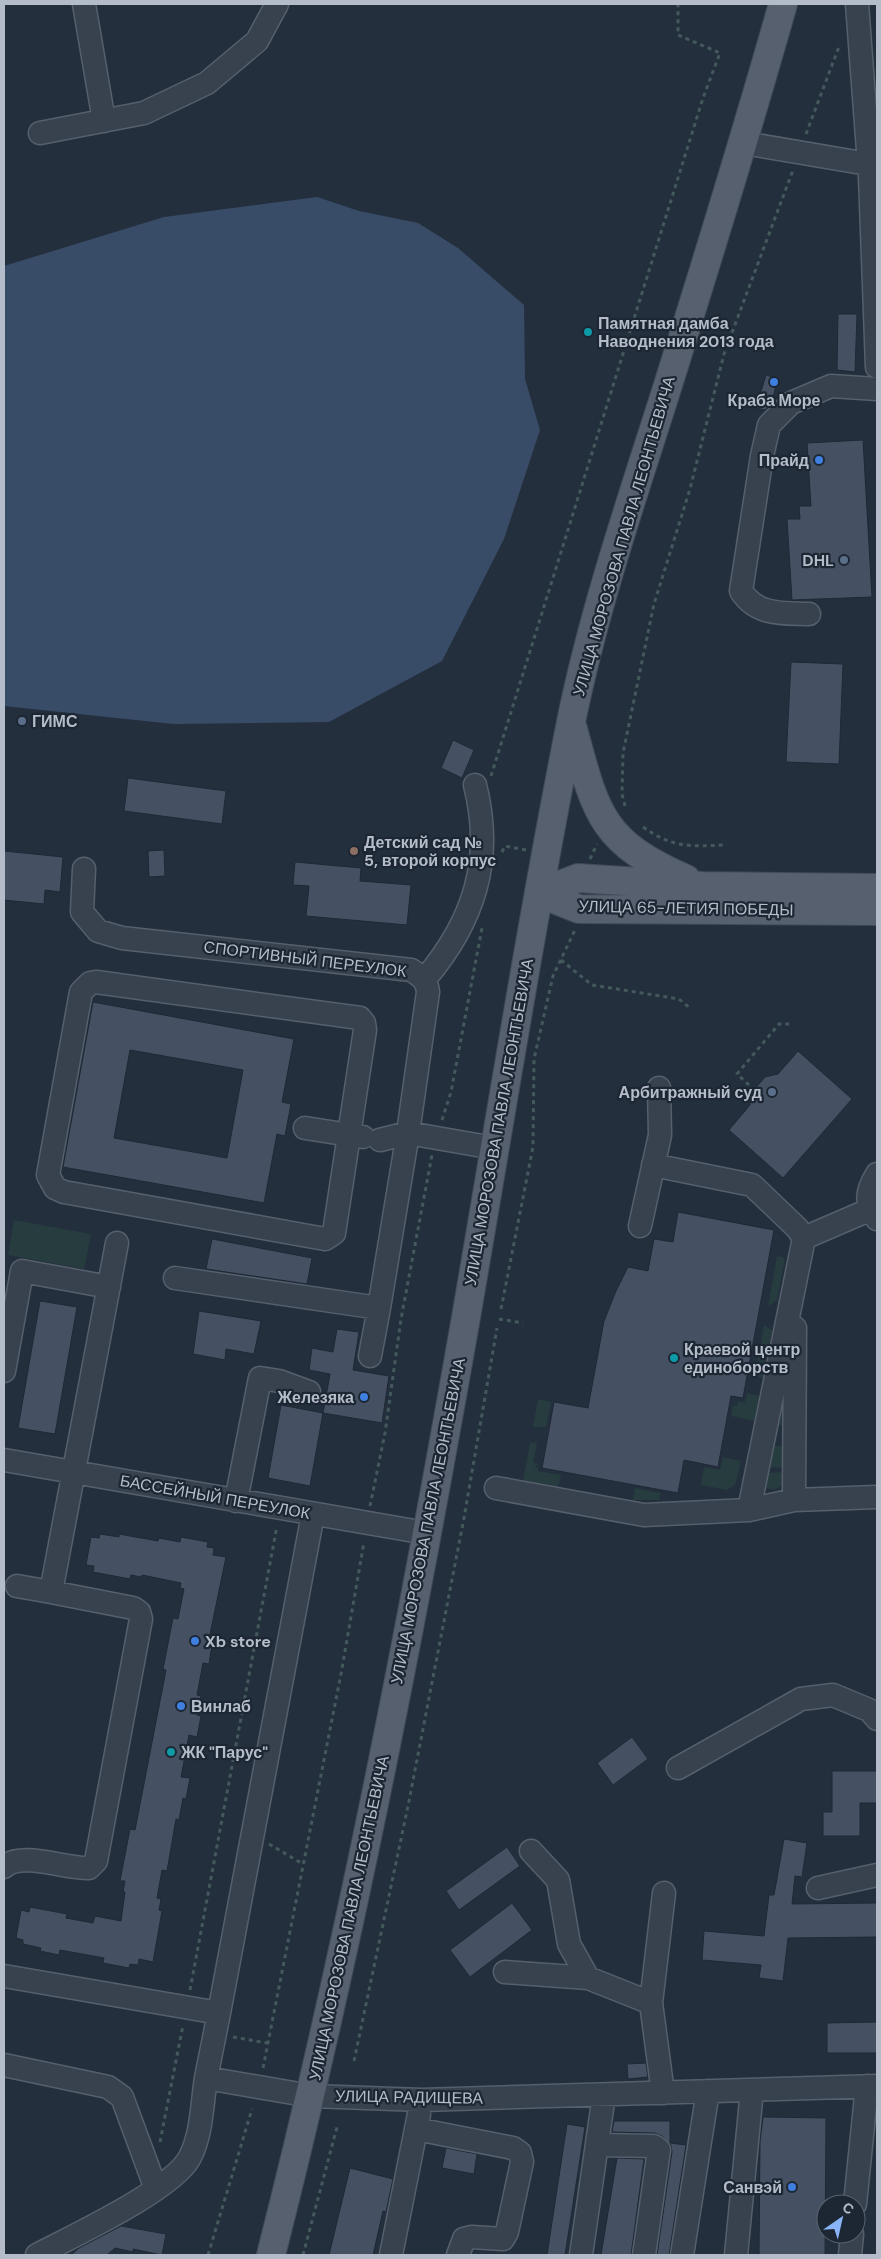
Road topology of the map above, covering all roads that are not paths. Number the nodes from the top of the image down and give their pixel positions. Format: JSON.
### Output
{"nodes":[{"id":1,"x":84,"y":4,"type":"edge"},
{"id":2,"x":277,"y":4,"type":"edge"},
{"id":3,"x":783,"y":4,"type":"edge"},
{"id":4,"x":857,"y":4,"type":"edge"},
{"id":5,"x":104,"y":121,"type":"junction"},
{"id":6,"x":40,"y":133,"type":"dead end"},
{"id":7,"x":744,"y":143,"type":"junction"},
{"id":8,"x":872,"y":171,"type":"edge"},
{"id":9,"x":875,"y":246,"type":"edge"},
{"id":10,"x":877,"y":360,"type":"edge"},
{"id":11,"x":877,"y":389,"type":"edge"},
{"id":12,"x":809,"y":614,"type":"dead end"},
{"id":13,"x":572,"y":723,"type":"junction"},
{"id":14,"x":483,"y":781,"type":"road end"},
{"id":15,"x":84,"y":869,"type":"dead end"},
{"id":16,"x":702,"y":886,"type":"junction"},
{"id":17,"x":877,"y":888,"type":"edge"},
{"id":18,"x":539,"y":893,"type":"junction"},
{"id":19,"x":877,"y":911,"type":"edge"},
{"id":20,"x":425,"y":980,"type":"junction"},
{"id":21,"x":659,"y":1088,"type":"dead end"},
{"id":22,"x":304,"y":1128,"type":"dead end"},
{"id":23,"x":408,"y":1133,"type":"junction"},
{"id":24,"x":364,"y":1138,"type":"junction"},
{"id":25,"x":494,"y":1148,"type":"junction"},
{"id":26,"x":653,"y":1165,"type":"junction"},
{"id":27,"x":877,"y":1174,"type":"edge"},
{"id":28,"x":873,"y":1214,"type":"edge"},
{"id":29,"x":640,"y":1226,"type":"dead end"},
{"id":30,"x":804,"y":1238,"type":"junction"},
{"id":31,"x":117,"y":1243,"type":"dead end"},
{"id":32,"x":13,"y":1270,"type":"edge"},
{"id":33,"x":175,"y":1278,"type":"dead end"},
{"id":34,"x":109,"y":1287,"type":"junction"},
{"id":35,"x":792,"y":1292,"type":"junction"},
{"id":36,"x":379,"y":1308,"type":"junction"},
{"id":37,"x":370,"y":1356,"type":"dead end"},
{"id":38,"x":4,"y":1371,"type":"edge"},
{"id":39,"x":308,"y":1392,"type":"dead end"},
{"id":40,"x":4,"y":1460,"type":"edge"},
{"id":41,"x":75,"y":1473,"type":"junction"},
{"id":42,"x":496,"y":1488,"type":"dead end"},
{"id":43,"x":877,"y":1497,"type":"edge"},
{"id":44,"x":794,"y":1500,"type":"junction"},
{"id":45,"x":236,"y":1501,"type":"junction"},
{"id":46,"x":749,"y":1510,"type":"junction"},
{"id":47,"x":314,"y":1514,"type":"junction"},
{"id":48,"x":426,"y":1533,"type":"junction"},
{"id":49,"x":17,"y":1586,"type":"dead end"},
{"id":50,"x":51,"y":1592,"type":"junction"},
{"id":51,"x":877,"y":1719,"type":"edge"},
{"id":52,"x":678,"y":1768,"type":"dead end"},
{"id":53,"x":531,"y":1851,"type":"dead end"},
{"id":54,"x":4,"y":1867,"type":"edge"},
{"id":55,"x":877,"y":1875,"type":"edge"},
{"id":56,"x":818,"y":1888,"type":"dead end"},
{"id":57,"x":664,"y":1893,"type":"dead end"},
{"id":58,"x":505,"y":1972,"type":"dead end"},
{"id":59,"x":4,"y":1976,"type":"edge"},
{"id":60,"x":588,"y":1978,"type":"junction"},
{"id":61,"x":652,"y":2003,"type":"junction"},
{"id":62,"x":217,"y":2023,"type":"junction"},
{"id":63,"x":4,"y":2065,"type":"edge"},
{"id":64,"x":206,"y":2078,"type":"junction"},
{"id":65,"x":872,"y":2086,"type":"edge"},
{"id":66,"x":752,"y":2090,"type":"junction"},
{"id":67,"x":708,"y":2091,"type":"junction"},
{"id":68,"x":663,"y":2093,"type":"junction"},
{"id":69,"x":604,"y":2095,"type":"junction"},
{"id":70,"x":311,"y":2096,"type":"junction"},
{"id":71,"x":422,"y":2100,"type":"junction"},
{"id":72,"x":416,"y":2129,"type":"junction"},
{"id":73,"x":597,"y":2145,"type":"junction"},
{"id":74,"x":156,"y":2189,"type":"junction"},
{"id":75,"x":856,"y":2194,"type":"edge"},
{"id":76,"x":38,"y":2255,"type":"edge"},
{"id":77,"x":271,"y":2255,"type":"edge"},
{"id":78,"x":391,"y":2255,"type":"edge"},
{"id":79,"x":458,"y":2255,"type":"edge"},
{"id":80,"x":581,"y":2255,"type":"edge"},
{"id":81,"x":644,"y":2255,"type":"edge"},
{"id":82,"x":682,"y":2255,"type":"edge"},
{"id":83,"x":736,"y":2255,"type":"edge"}],
"edges":[{"from":1,"to":5,"type":"street"},
{"from":2,"to":5,"type":"street"},
{"from":3,"to":7,"type":"main road","name":"УЛИЦА МОРОЗОВА ПАВЛА ЛЕОНТЬЕВИЧА"},
{"from":4,"to":8,"type":"street"},
{"from":5,"to":6,"type":"street"},
{"from":7,"to":8,"type":"street"},
{"from":7,"to":13,"type":"main road","name":"УЛИЦА МОРОЗОВА ПАВЛА ЛЕОНТЬЕВИЧА"},
{"from":8,"to":9,"type":"street"},
{"from":9,"to":10,"type":"street"},
{"from":11,"to":12,"type":"street"},
{"from":13,"to":16,"type":"main road"},
{"from":13,"to":18,"type":"main road","name":"УЛИЦА МОРОЗОВА ПАВЛА ЛЕОНТЬЕВИЧА"},
{"from":14,"to":20,"type":"street"},
{"from":15,"to":20,"type":"street","name":"СПОРТИВНЫЙ ПЕРЕУЛОК"},
{"from":16,"to":17,"type":"main road","name":"УЛИЦА 65-ЛЕТИЯ ПОБЕДЫ"},
{"from":16,"to":18,"type":"main road","name":"УЛИЦА 65-ЛЕТИЯ ПОБЕДЫ"},
{"from":18,"to":19,"type":"main road","name":"УЛИЦА 65-ЛЕТИЯ ПОБЕДЫ"},
{"from":18,"to":25,"type":"main road","name":"УЛИЦА МОРОЗОВА ПАВЛА ЛЕОНТЬЕВИЧА"},
{"from":20,"to":23,"type":"street","name":"СПОРТИВНЫЙ ПЕРЕУЛОК"},
{"from":21,"to":26,"type":"street"},
{"from":22,"to":24,"type":"street"},
{"from":23,"to":24,"type":"street"},
{"from":23,"to":25,"type":"street"},
{"from":23,"to":36,"type":"street","name":"СПОРТИВНЫЙ ПЕРЕУЛОК"},
{"from":24,"to":24,"type":"street"},
{"from":25,"to":48,"type":"main road","name":"УЛИЦА МОРОЗОВА ПАВЛА ЛЕОНТЬЕВИЧА"},
{"from":26,"to":29,"type":"street"},
{"from":26,"to":30,"type":"street"},
{"from":27,"to":28,"type":"street"},
{"from":28,"to":30,"type":"street"},
{"from":30,"to":35,"type":"street"},
{"from":31,"to":34,"type":"street"},
{"from":32,"to":34,"type":"street"},
{"from":32,"to":38,"type":"street"},
{"from":33,"to":36,"type":"street"},
{"from":34,"to":41,"type":"street"},
{"from":35,"to":44,"type":"street"},
{"from":35,"to":46,"type":"street"},
{"from":36,"to":37,"type":"street","name":"СПОРТИВНЫЙ ПЕРЕУЛОК"},
{"from":39,"to":45,"type":"street"},
{"from":40,"to":41,"type":"street","name":"БАССЕЙНЫЙ ПЕРЕУЛОК"},
{"from":41,"to":45,"type":"street","name":"БАССЕЙНЫЙ ПЕРЕУЛОК"},
{"from":41,"to":50,"type":"street"},
{"from":42,"to":46,"type":"street"},
{"from":43,"to":44,"type":"street"},
{"from":44,"to":46,"type":"street"},
{"from":45,"to":47,"type":"street","name":"БАССЕЙНЫЙ ПЕРЕУЛОК"},
{"from":47,"to":48,"type":"street","name":"БАССЕЙНЫЙ ПЕРЕУЛОК"},
{"from":47,"to":62,"type":"street"},
{"from":48,"to":70,"type":"main road","name":"УЛИЦА МОРОЗОВА ПАВЛА ЛЕОНТЬЕВИЧА"},
{"from":49,"to":50,"type":"street"},
{"from":50,"to":54,"type":"street"},
{"from":51,"to":52,"type":"street"},
{"from":53,"to":60,"type":"street"},
{"from":55,"to":56,"type":"street"},
{"from":57,"to":61,"type":"street"},
{"from":58,"to":60,"type":"street"},
{"from":59,"to":62,"type":"street"},
{"from":60,"to":61,"type":"street"},
{"from":61,"to":68,"type":"street"},
{"from":62,"to":64,"type":"street"},
{"from":63,"to":74,"type":"street"},
{"from":64,"to":70,"type":"street","name":"УЛИЦА РАДИЩЕВА"},
{"from":64,"to":74,"type":"street"},
{"from":65,"to":66,"type":"street","name":"УЛИЦА РАДИЩЕВА"},
{"from":65,"to":75,"type":"street"},
{"from":66,"to":67,"type":"street","name":"УЛИЦА РАДИЩЕВА"},
{"from":66,"to":83,"type":"street"},
{"from":67,"to":68,"type":"street","name":"УЛИЦА РАДИЩЕВА"},
{"from":67,"to":82,"type":"street"},
{"from":68,"to":69,"type":"street","name":"УЛИЦА РАДИЩЕВА"},
{"from":69,"to":71,"type":"street","name":"УЛИЦА РАДИЩЕВА"},
{"from":69,"to":73,"type":"street"},
{"from":70,"to":71,"type":"street","name":"УЛИЦА РАДИЩЕВА"},
{"from":70,"to":77,"type":"main road","name":"УЛИЦА МОРОЗОВА ПАВЛА ЛЕОНТЬЕВИЧА"},
{"from":71,"to":72,"type":"street"},
{"from":72,"to":78,"type":"street"},
{"from":72,"to":79,"type":"street"},
{"from":73,"to":80,"type":"street"},
{"from":73,"to":81,"type":"street"},
{"from":74,"to":76,"type":"street"}]}
